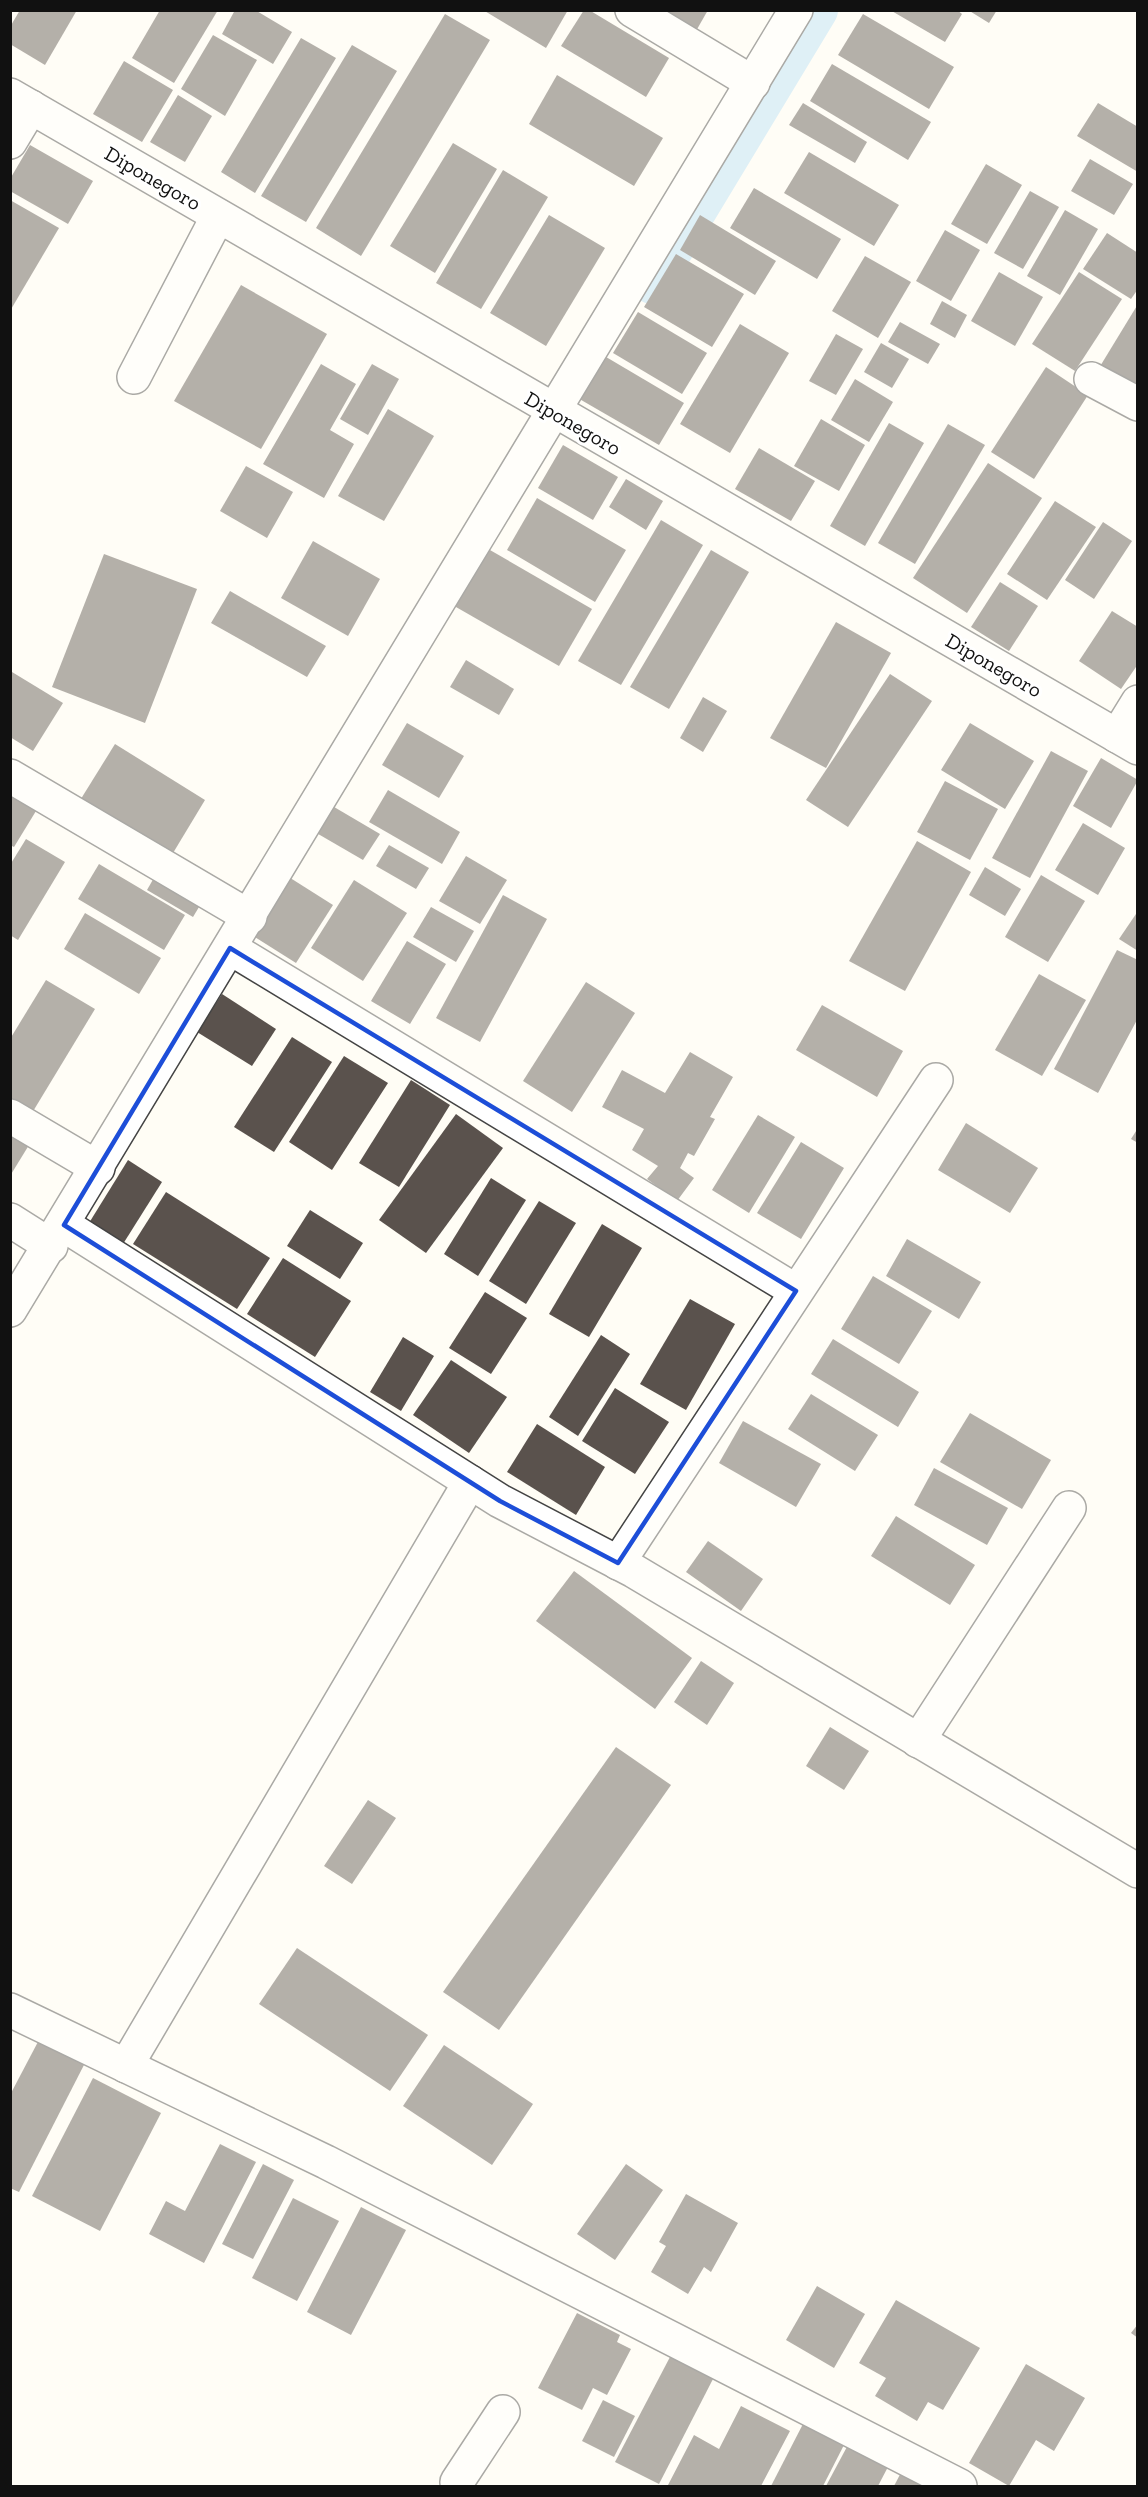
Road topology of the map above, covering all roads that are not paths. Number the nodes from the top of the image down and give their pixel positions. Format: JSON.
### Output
{"nodes":[{"id":1,"x":632,"y":10,"type":"edge"},
{"id":2,"x":796,"y":10,"type":"edge"},
{"id":3,"x":753,"y":83,"type":"junction"},
{"id":4,"x":21,"y":101,"type":"edge"},
{"id":5,"x":10,"y":142,"type":"edge"},
{"id":6,"x":218,"y":216,"type":"junction"},
{"id":7,"x":134,"y":376,"type":"dead end"},
{"id":8,"x":1091,"y":379,"type":"dead end"},
{"id":9,"x":1137,"y":404,"type":"edge"},
{"id":10,"x":555,"y":412,"type":"junction"},
{"id":11,"x":1137,"y":702,"type":"edge"},
{"id":12,"x":1127,"y":742,"type":"edge"},
{"id":13,"x":10,"y":776,"type":"edge"},
{"id":14,"x":250,"y":917,"type":"junction"},
{"id":15,"x":230,"y":948,"type":"junction"},
{"id":16,"x":936,"y":1080,"type":"dead end"},
{"id":17,"x":10,"y":1116,"type":"edge"},
{"id":18,"x":98,"y":1168,"type":"junction"},
{"id":19,"x":10,"y":1220,"type":"edge"},
{"id":20,"x":57,"y":1235,"type":"junction"},
{"id":21,"x":796,"y":1291,"type":"junction"},
{"id":22,"x":10,"y":1310,"type":"edge"},
{"id":23,"x":470,"y":1482,"type":"junction"},
{"id":24,"x":1069,"y":1508,"type":"dead end"},
{"id":25,"x":618,"y":1563,"type":"junction"},
{"id":26,"x":918,"y":1741,"type":"junction"},
{"id":27,"x":1137,"y":1871,"type":"edge"},
{"id":28,"x":10,"y":2010,"type":"edge"},
{"id":29,"x":126,"y":2066,"type":"junction"},
{"id":30,"x":503,"y":2412,"type":"dead end"},
{"id":31,"x":458,"y":2487,"type":"edge"},
{"id":32,"x":960,"y":2487,"type":"edge"}],
"edges":[{"from":1,"to":3,"type":"street"},
{"from":2,"to":3,"type":"street"},
{"from":3,"to":10,"type":"street"},
{"from":4,"to":5,"type":"street"},
{"from":4,"to":6,"type":"street","name":"Diponegoro"},
{"from":6,"to":7,"type":"street"},
{"from":6,"to":10,"type":"street","name":"Diponegoro"},
{"from":8,"to":9,"type":"street"},
{"from":10,"to":12,"type":"street","name":"Diponegoro"},
{"from":10,"to":14,"type":"street"},
{"from":11,"to":12,"type":"street"},
{"from":13,"to":14,"type":"street"},
{"from":14,"to":15,"type":"street"},
{"from":15,"to":18,"type":"street"},
{"from":15,"to":21,"type":"street"},
{"from":16,"to":21,"type":"street"},
{"from":17,"to":18,"type":"street"},
{"from":18,"to":20,"type":"street"},
{"from":19,"to":20,"type":"street"},
{"from":20,"to":22,"type":"street"},
{"from":20,"to":23,"type":"street"},
{"from":21,"to":25,"type":"street"},
{"from":23,"to":25,"type":"street"},
{"from":23,"to":29,"type":"street"},
{"from":24,"to":26,"type":"street"},
{"from":25,"to":26,"type":"street"},
{"from":26,"to":27,"type":"street"},
{"from":28,"to":29,"type":"street"},
{"from":29,"to":32,"type":"street"},
{"from":30,"to":31,"type":"street"}]}
